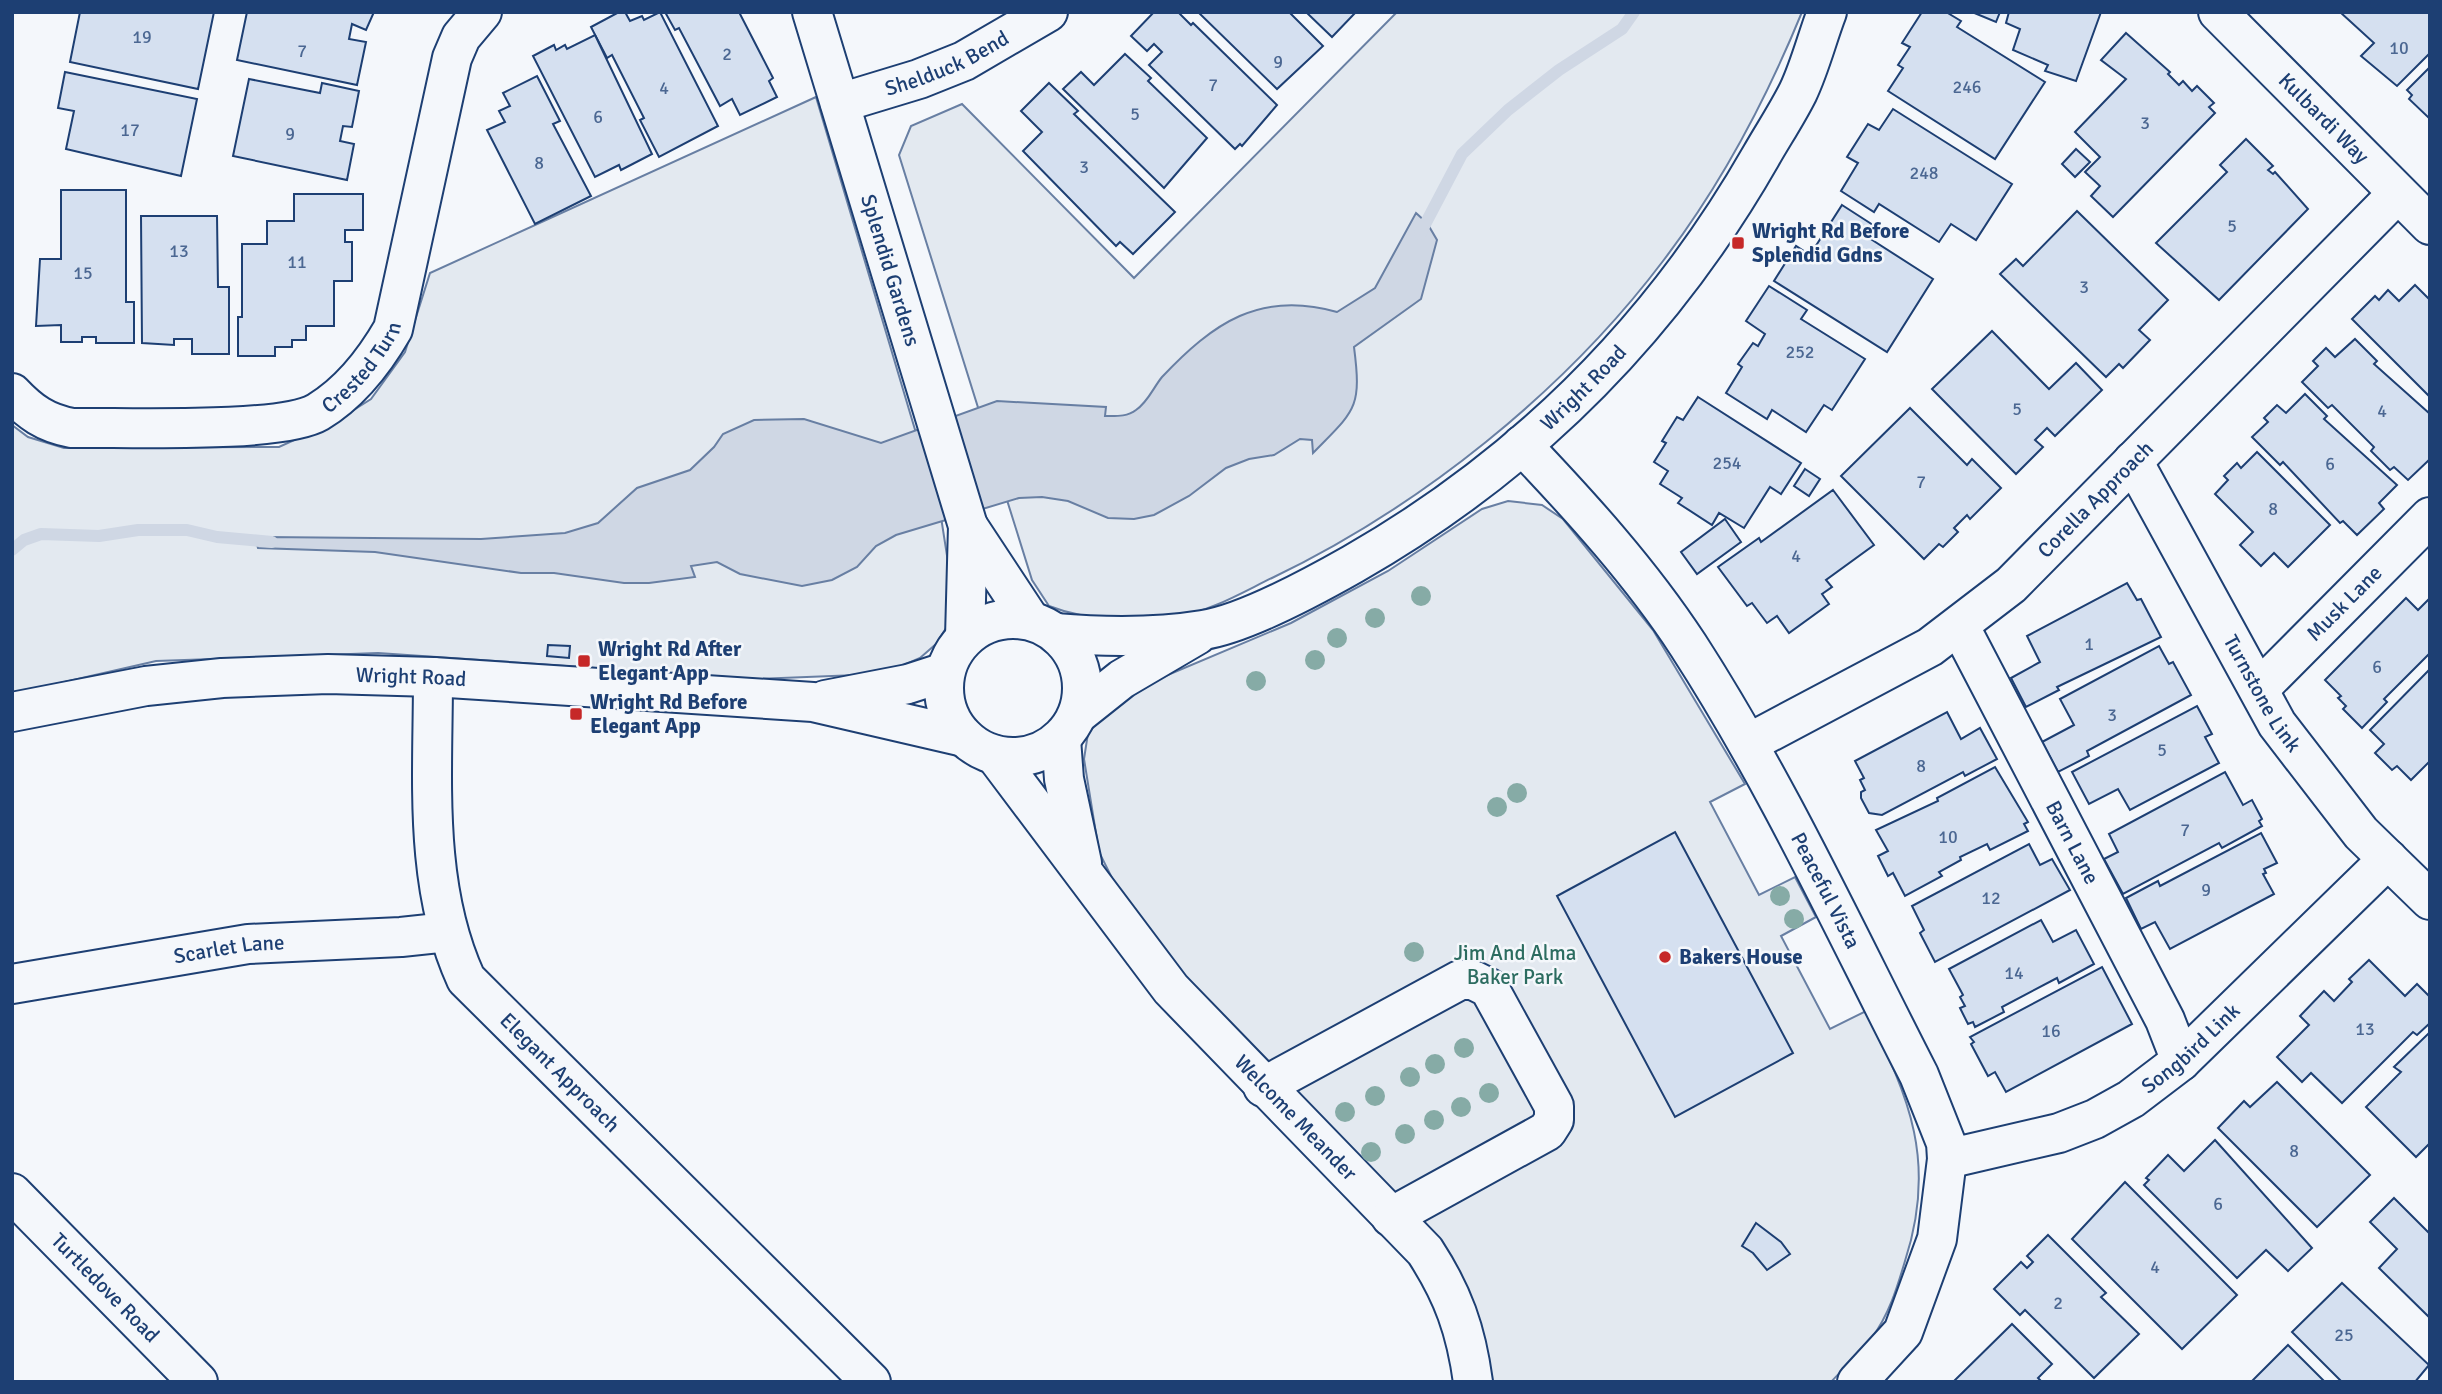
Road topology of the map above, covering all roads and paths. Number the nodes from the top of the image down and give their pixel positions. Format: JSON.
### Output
{"nodes":[{"id":1,"x":482,"y":12,"type":"edge"},
{"id":2,"x":812,"y":12,"type":"edge"},
{"id":3,"x":1048,"y":12,"type":"edge"},
{"id":4,"x":1827,"y":12,"type":"edge"},
{"id":5,"x":2218,"y":12,"type":"edge"},
{"id":6,"x":840,"y":103,"type":"junction"},
{"id":7,"x":2397,"y":194,"type":"junction"},
{"id":8,"x":2430,"y":225,"type":"edge"},
{"id":9,"x":12,"y":393,"type":"edge"},
{"id":10,"x":1522,"y":445,"type":"junction"},
{"id":11,"x":2133,"y":461,"type":"junction"},
{"id":12,"x":968,"y":527,"type":"junction"},
{"id":13,"x":2424,"y":534,"type":"edge"},
{"id":14,"x":1043,"y":626,"type":"junction"},
{"id":15,"x":1960,"y":627,"type":"junction"},
{"id":16,"x":1205,"y":630,"type":"junction"},
{"id":17,"x":965,"y":637,"type":"junction"},
{"id":18,"x":945,"y":671,"type":"junction"},
{"id":19,"x":433,"y":677,"type":"junction"},
{"id":20,"x":2259,"y":689,"type":"junction"},
{"id":21,"x":813,"y":702,"type":"junction"},
{"id":22,"x":12,"y":712,"type":"edge"},
{"id":23,"x":1069,"y":726,"type":"junction"},
{"id":24,"x":1749,"y":743,"type":"junction"},
{"id":25,"x":979,"y":746,"type":"junction"},
{"id":26,"x":2388,"y":859,"type":"junction"},
{"id":27,"x":1084,"y":872,"type":"junction"},
{"id":28,"x":2430,"y":900,"type":"edge"},
{"id":29,"x":448,"y":932,"type":"junction"},
{"id":30,"x":12,"y":984,"type":"edge"},
{"id":31,"x":2181,"y":1060,"type":"junction"},
{"id":32,"x":1263,"y":1087,"type":"junction"},
{"id":33,"x":1947,"y":1159,"type":"junction"},
{"id":34,"x":12,"y":1193,"type":"edge"},
{"id":35,"x":1391,"y":1217,"type":"junction"},
{"id":36,"x":198,"y":1382,"type":"edge"},
{"id":37,"x":871,"y":1382,"type":"edge"},
{"id":38,"x":1473,"y":1382,"type":"edge"},
{"id":39,"x":1857,"y":1382,"type":"edge"}],
"edges":[{"from":1,"to":9,"type":"street","name":"Crested Turn"},
{"from":2,"to":6,"type":"street","name":"Splendid Gardens"},
{"from":3,"to":6,"type":"street","name":"Shelduck Bend"},
{"from":4,"to":10,"type":"street","name":"Wright Road"},
{"from":5,"to":7,"type":"street","name":"Kulbardi Way"},
{"from":6,"to":12,"type":"street","name":"Splendid Gardens"},
{"from":7,"to":8,"type":"street","name":"Kulbardi Way"},
{"from":7,"to":11,"type":"street","name":"Corella Approach"},
{"from":10,"to":16,"type":"street","name":"Wright Road"},
{"from":10,"to":24,"type":"street","name":"Peaceful Vista"},
{"from":11,"to":15,"type":"street","name":"Corella Approach"},
{"from":11,"to":20,"type":"street","name":"Turnstone Link"},
{"from":12,"to":14,"type":"street","name":"Splendid Gardens"},
{"from":12,"to":17,"type":"street","name":"Splendid Gardens"},
{"from":13,"to":20,"type":"street","name":"Musk Lane"},
{"from":14,"to":16,"type":"street","name":"Wright Road"},
{"from":14,"to":17,"type":"street"},
{"from":14,"to":23,"type":"street"},
{"from":15,"to":24,"type":"street","name":"Corella Approach"},
{"from":15,"to":31,"type":"street","name":"Barn Lane"},
{"from":16,"to":23,"type":"street","name":"Wright Road"},
{"from":17,"to":18,"type":"street"},
{"from":18,"to":21,"type":"street","name":"Wright Road"},
{"from":18,"to":25,"type":"street"},
{"from":19,"to":21,"type":"street","name":"Wright Road"},
{"from":19,"to":22,"type":"street","name":"Wright Road"},
{"from":19,"to":29,"type":"street","name":"Elegant Approach"},
{"from":20,"to":26,"type":"street","name":"Turnstone Link"},
{"from":21,"to":25,"type":"street","name":"Wright Road"},
{"from":23,"to":25,"type":"street"},
{"from":23,"to":27,"type":"street","name":"Welcome Meander"},
{"from":24,"to":33,"type":"street","name":"Peaceful Vista"},
{"from":25,"to":27,"type":"street","name":"Welcome Meander"},
{"from":26,"to":28,"type":"street","name":"Turnstone Link"},
{"from":26,"to":31,"type":"street","name":"Songbird Link"},
{"from":27,"to":32,"type":"street","name":"Welcome Meander"},
{"from":29,"to":30,"type":"street","name":"Scarlet Lane"},
{"from":29,"to":37,"type":"street","name":"Elegant Approach"},
{"from":31,"to":33,"type":"street","name":"Songbird Link"},
{"from":32,"to":35,"type":"street","name":"Welcome Meander"},
{"from":32,"to":35,"type":"street"},
{"from":33,"to":39,"type":"street","name":"Peaceful Vista"},
{"from":34,"to":36,"type":"street","name":"Turtledove Road"},
{"from":35,"to":38,"type":"street","name":"Welcome Meander"}]}
